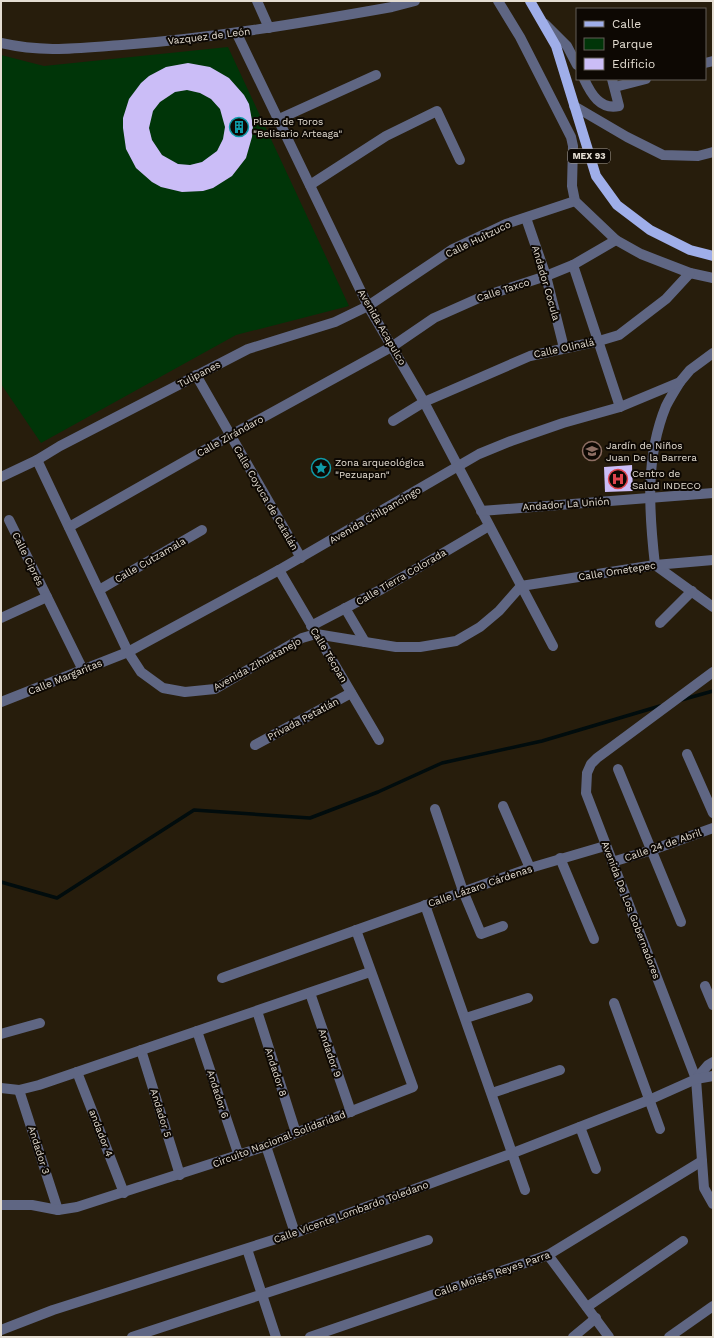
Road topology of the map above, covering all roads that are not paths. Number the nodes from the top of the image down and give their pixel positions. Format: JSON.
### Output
{"nodes":[{"id":1,"x":257,"y":1,"type":"edge"},
{"id":2,"x":415,"y":1,"type":"edge"},
{"id":3,"x":498,"y":1,"type":"edge"},
{"id":4,"x":530,"y":1,"type":"edge"},
{"id":5,"x":541,"y":20,"type":"junction"},
{"id":6,"x":269,"y":28,"type":"junction"},
{"id":7,"x":238,"y":34,"type":"junction"},
{"id":8,"x":1,"y":43,"type":"edge"},
{"id":9,"x":576,"y":63,"type":"edge"},
{"id":10,"x":376,"y":75,"type":"dead end"},
{"id":11,"x":584,"y":80,"type":"edge"},
{"id":12,"x":638,"y":80,"type":"edge"},
{"id":13,"x":614,"y":83,"type":"edge"},
{"id":14,"x":574,"y":106,"type":"junction"},
{"id":15,"x":279,"y":119,"type":"junction"},
{"id":16,"x":585,"y":145,"type":"junction"},
{"id":17,"x":573,"y":146,"type":"junction"},
{"id":18,"x":713,"y":152,"type":"edge"},
{"id":19,"x":460,"y":160,"type":"dead end"},
{"id":20,"x":310,"y":185,"type":"junction"},
{"id":21,"x":575,"y":201,"type":"junction"},
{"id":22,"x":526,"y":218,"type":"junction"},
{"id":23,"x":616,"y":240,"type":"junction"},
{"id":24,"x":713,"y":256,"type":"edge"},
{"id":25,"x":573,"y":265,"type":"junction"},
{"id":26,"x":690,"y":273,"type":"junction"},
{"id":27,"x":546,"y":276,"type":"junction"},
{"id":28,"x":713,"y":278,"type":"edge"},
{"id":29,"x":368,"y":306,"type":"junction"},
{"id":30,"x":598,"y":341,"type":"junction"},
{"id":31,"x":393,"y":346,"type":"junction"},
{"id":32,"x":564,"y":348,"type":"junction"},
{"id":33,"x":713,"y":353,"type":"edge"},
{"id":34,"x":196,"y":375,"type":"junction"},
{"id":35,"x":680,"y":382,"type":"junction"},
{"id":36,"x":424,"y":402,"type":"junction"},
{"id":37,"x":620,"y":407,"type":"junction"},
{"id":38,"x":393,"y":421,"type":"dead end"},
{"id":39,"x":230,"y":435,"type":"junction"},
{"id":40,"x":37,"y":460,"type":"junction"},
{"id":41,"x":458,"y":468,"type":"junction"},
{"id":42,"x":1,"y":477,"type":"edge"},
{"id":43,"x":713,"y":493,"type":"edge"},
{"id":44,"x":650,"y":498,"type":"junction"},
{"id":45,"x":481,"y":511,"type":"junction"},
{"id":46,"x":10,"y":520,"type":"dead end"},
{"id":47,"x":489,"y":526,"type":"junction"},
{"id":48,"x":69,"y":527,"type":"junction"},
{"id":49,"x":202,"y":530,"type":"dead end"},
{"id":50,"x":301,"y":558,"type":"junction"},
{"id":51,"x":713,"y":560,"type":"edge"},
{"id":52,"x":655,"y":565,"type":"junction"},
{"id":53,"x":279,"y":570,"type":"junction"},
{"id":54,"x":521,"y":586,"type":"junction"},
{"id":55,"x":99,"y":590,"type":"junction"},
{"id":56,"x":692,"y":591,"type":"junction"},
{"id":57,"x":47,"y":597,"type":"junction"},
{"id":58,"x":713,"y":607,"type":"edge"},
{"id":59,"x":345,"y":608,"type":"junction"},
{"id":60,"x":1,"y":618,"type":"edge"},
{"id":61,"x":660,"y":623,"type":"dead end"},
{"id":62,"x":314,"y":630,"type":"junction"},
{"id":63,"x":365,"y":642,"type":"junction"},
{"id":64,"x":553,"y":646,"type":"dead end"},
{"id":65,"x":128,"y":652,"type":"junction"},
{"id":66,"x":83,"y":670,"type":"junction"},
{"id":67,"x":713,"y":672,"type":"edge"},
{"id":68,"x":351,"y":694,"type":"junction"},
{"id":69,"x":1,"y":702,"type":"edge"},
{"id":70,"x":379,"y":740,"type":"dead end"},
{"id":71,"x":255,"y":745,"type":"dead end"},
{"id":72,"x":687,"y":754,"type":"dead end"},
{"id":73,"x":618,"y":769,"type":"dead end"},
{"id":74,"x":503,"y":806,"type":"dead end"},
{"id":75,"x":435,"y":809,"type":"dead end"},
{"id":76,"x":713,"y":813,"type":"edge"},
{"id":77,"x":713,"y":828,"type":"edge"},
{"id":78,"x":605,"y":846,"type":"junction"},
{"id":79,"x":652,"y":850,"type":"junction"},
{"id":80,"x":560,"y":858,"type":"junction"},
{"id":81,"x":612,"y":862,"type":"junction"},
{"id":82,"x":530,"y":868,"type":"junction"},
{"id":83,"x":463,"y":892,"type":"junction"},
{"id":84,"x":425,"y":905,"type":"junction"},
{"id":85,"x":681,"y":922,"type":"dead end"},
{"id":86,"x":503,"y":926,"type":"dead end"},
{"id":87,"x":356,"y":930,"type":"junction"},
{"id":88,"x":594,"y":939,"type":"dead end"},
{"id":89,"x":370,"y":972,"type":"junction"},
{"id":90,"x":222,"y":978,"type":"dead end"},
{"id":91,"x":705,"y":986,"type":"dead end"},
{"id":92,"x":310,"y":993,"type":"junction"},
{"id":93,"x":528,"y":998,"type":"dead end"},
{"id":94,"x":614,"y":1003,"type":"dead end"},
{"id":95,"x":713,"y":1006,"type":"edge"},
{"id":96,"x":256,"y":1011,"type":"junction"},
{"id":97,"x":466,"y":1018,"type":"junction"},
{"id":98,"x":40,"y":1023,"type":"dead end"},
{"id":99,"x":197,"y":1031,"type":"junction"},
{"id":100,"x":1,"y":1034,"type":"edge"},
{"id":101,"x":141,"y":1050,"type":"junction"},
{"id":102,"x":713,"y":1062,"type":"edge"},
{"id":103,"x":560,"y":1070,"type":"dead end"},
{"id":104,"x":78,"y":1072,"type":"junction"},
{"id":105,"x":713,"y":1076,"type":"edge"},
{"id":106,"x":696,"y":1079,"type":"junction"},
{"id":107,"x":1,"y":1088,"type":"edge"},
{"id":108,"x":19,"y":1090,"type":"junction"},
{"id":109,"x":492,"y":1093,"type":"junction"},
{"id":110,"x":649,"y":1100,"type":"junction"},
{"id":111,"x":351,"y":1112,"type":"junction"},
{"id":112,"x":580,"y":1127,"type":"junction"},
{"id":113,"x":660,"y":1129,"type":"dead end"},
{"id":114,"x":296,"y":1133,"type":"junction"},
{"id":115,"x":266,"y":1146,"type":"junction"},
{"id":116,"x":513,"y":1153,"type":"junction"},
{"id":117,"x":239,"y":1156,"type":"junction"},
{"id":118,"x":702,"y":1161,"type":"junction"},
{"id":119,"x":596,"y":1170,"type":"dead end"},
{"id":120,"x":180,"y":1175,"type":"junction"},
{"id":121,"x":525,"y":1190,"type":"dead end"},
{"id":122,"x":124,"y":1193,"type":"junction"},
{"id":123,"x":713,"y":1204,"type":"edge"},
{"id":124,"x":1,"y":1205,"type":"edge"},
{"id":125,"x":58,"y":1210,"type":"junction"},
{"id":126,"x":295,"y":1233,"type":"junction"},
{"id":127,"x":428,"y":1240,"type":"dead end"},
{"id":128,"x":683,"y":1241,"type":"dead end"},
{"id":129,"x":247,"y":1249,"type":"junction"},
{"id":130,"x":548,"y":1256,"type":"junction"},
{"id":131,"x":262,"y":1295,"type":"junction"},
{"id":132,"x":713,"y":1306,"type":"edge"},
{"id":133,"x":587,"y":1307,"type":"junction"},
{"id":134,"x":596,"y":1318,"type":"junction"},
{"id":135,"x":1,"y":1330,"type":"edge"},
{"id":136,"x":132,"y":1337,"type":"edge"},
{"id":137,"x":276,"y":1337,"type":"edge"},
{"id":138,"x":310,"y":1337,"type":"edge"},
{"id":139,"x":573,"y":1337,"type":"edge"},
{"id":140,"x":609,"y":1337,"type":"edge"},
{"id":141,"x":669,"y":1337,"type":"edge"}],
"edges":[{"from":1,"to":6,"type":"street"},
{"from":2,"to":6,"type":"street","name":"Vazquez de León"},
{"from":3,"to":17,"type":"street"},
{"from":4,"to":5,"type":"main road","number":"MEX 93"},
{"from":5,"to":9,"type":"street"},
{"from":5,"to":14,"type":"main road","number":"MEX 93"},
{"from":6,"to":7,"type":"street","name":"Vazquez de León"},
{"from":7,"to":8,"type":"street","name":"Vazquez de León"},
{"from":7,"to":15,"type":"street","name":"Avenida Acapulco"},
{"from":10,"to":15,"type":"street"},
{"from":11,"to":13,"type":"street"},
{"from":12,"to":13,"type":"street"},
{"from":14,"to":16,"type":"main road","number":"MEX 93"},
{"from":14,"to":18,"type":"street"},
{"from":15,"to":20,"type":"street","name":"Avenida Acapulco"},
{"from":16,"to":17,"type":"street"},
{"from":16,"to":24,"type":"main road","number":"MEX 93"},
{"from":17,"to":21,"type":"street"},
{"from":19,"to":20,"type":"street"},
{"from":20,"to":29,"type":"street","name":"Avenida Acapulco"},
{"from":21,"to":22,"type":"street","name":"Calle Huitzuco"},
{"from":21,"to":23,"type":"street"},
{"from":22,"to":27,"type":"street","name":"Andador Cocula"},
{"from":22,"to":29,"type":"street","name":"Calle Huitzuco"},
{"from":23,"to":25,"type":"street","name":"Calle Taxco"},
{"from":23,"to":26,"type":"street"},
{"from":25,"to":27,"type":"street","name":"Calle Taxco"},
{"from":25,"to":30,"type":"street"},
{"from":26,"to":28,"type":"street"},
{"from":26,"to":30,"type":"street","name":"Calle Olinalá"},
{"from":27,"to":31,"type":"street","name":"Calle Taxco"},
{"from":27,"to":32,"type":"street","name":"Andador Cocula"},
{"from":29,"to":31,"type":"street","name":"Avenida Acapulco"},
{"from":29,"to":34,"type":"street","name":"Tulipanes"},
{"from":30,"to":32,"type":"street","name":"Calle Olinalá"},
{"from":30,"to":37,"type":"street"},
{"from":31,"to":36,"type":"street","name":"Avenida Acapulco"},
{"from":31,"to":39,"type":"street","name":"Calle Zirándaro"},
{"from":32,"to":36,"type":"street","name":"Calle Olinalá"},
{"from":33,"to":35,"type":"street","name":"Avenida Chilpancingo"},
{"from":34,"to":39,"type":"street","name":"Calle Coyuca de Catalán"},
{"from":34,"to":40,"type":"street","name":"Tulipanes"},
{"from":35,"to":37,"type":"street","name":"Avenida Chilpancingo"},
{"from":35,"to":44,"type":"street"},
{"from":36,"to":38,"type":"street","name":"Calle Olinalá"},
{"from":36,"to":41,"type":"street","name":"Avenida Acapulco"},
{"from":37,"to":41,"type":"street","name":"Avenida Chilpancingo"},
{"from":39,"to":48,"type":"street","name":"Calle Zirándaro"},
{"from":39,"to":50,"type":"street","name":"Calle Coyuca de Catalán"},
{"from":40,"to":42,"type":"street","name":"Tulipanes"},
{"from":40,"to":48,"type":"street","name":"Avenida Zihuatanejo"},
{"from":41,"to":45,"type":"street","name":"Avenida Acapulco"},
{"from":41,"to":50,"type":"street","name":"Avenida Chilpancingo"},
{"from":43,"to":44,"type":"street","name":"Andador La Unión"},
{"from":44,"to":45,"type":"street","name":"Andador La Unión"},
{"from":44,"to":52,"type":"street"},
{"from":45,"to":47,"type":"street","name":"Avenida Acapulco"},
{"from":46,"to":57,"type":"street","name":"Calle Ciprés"},
{"from":47,"to":54,"type":"street","name":"Avenida Acapulco"},
{"from":47,"to":59,"type":"street","name":"Calle Tierra Colorada"},
{"from":48,"to":55,"type":"street","name":"Avenida Zihuatanejo"},
{"from":49,"to":55,"type":"street","name":"Calle Cutzamala"},
{"from":50,"to":53,"type":"street","name":"Avenida Chilpancingo"},
{"from":51,"to":52,"type":"street","name":"Calle Ometepec"},
{"from":52,"to":54,"type":"street","name":"Calle Ometepec"},
{"from":52,"to":56,"type":"street"},
{"from":53,"to":62,"type":"street","name":"Calle Técpan"},
{"from":53,"to":65,"type":"street","name":"Avenida Chilpancingo"},
{"from":54,"to":63,"type":"street","name":"Avenida Zihuatanejo"},
{"from":54,"to":64,"type":"street","name":"Avenida Acapulco"},
{"from":55,"to":65,"type":"street","name":"Avenida Zihuatanejo"},
{"from":56,"to":58,"type":"street"},
{"from":56,"to":61,"type":"street"},
{"from":57,"to":60,"type":"street"},
{"from":57,"to":66,"type":"street","name":"Calle Ciprés"},
{"from":59,"to":62,"type":"street","name":"Calle Tierra Colorada"},
{"from":59,"to":63,"type":"street"},
{"from":62,"to":63,"type":"street","name":"Avenida Zihuatanejo"},
{"from":62,"to":65,"type":"street","name":"Avenida Zihuatanejo"},
{"from":62,"to":68,"type":"street","name":"Calle Técpan"},
{"from":65,"to":66,"type":"street","name":"Calle Margaritas"},
{"from":66,"to":69,"type":"street","name":"Calle Margaritas"},
{"from":67,"to":78,"type":"street","name":"Avenida De Los Gobernadores"},
{"from":68,"to":70,"type":"street","name":"Calle Técpan"},
{"from":68,"to":71,"type":"street","name":"Privada Petatlán"},
{"from":72,"to":76,"type":"street"},
{"from":73,"to":79,"type":"street"},
{"from":74,"to":82,"type":"street"},
{"from":75,"to":83,"type":"street"},
{"from":77,"to":79,"type":"street","name":"Calle 24 de Abril"},
{"from":78,"to":80,"type":"street","name":"Calle Lázaro Cárdenas"},
{"from":78,"to":81,"type":"street","name":"Avenida De Los Gobernadores"},
{"from":79,"to":81,"type":"street","name":"Calle 24 de Abril"},
{"from":79,"to":85,"type":"street"},
{"from":80,"to":82,"type":"street","name":"Calle Lázaro Cárdenas"},
{"from":80,"to":88,"type":"street"},
{"from":81,"to":106,"type":"street","name":"Avenida De Los Gobernadores"},
{"from":82,"to":83,"type":"street","name":"Calle Lázaro Cárdenas"},
{"from":83,"to":84,"type":"street","name":"Calle Lázaro Cárdenas"},
{"from":83,"to":86,"type":"street"},
{"from":84,"to":87,"type":"street","name":"Calle Lázaro Cárdenas"},
{"from":84,"to":97,"type":"street"},
{"from":87,"to":89,"type":"street","name":"Circuito Nacional Solidaridad"},
{"from":87,"to":90,"type":"street","name":"Calle Lázaro Cárdenas"},
{"from":89,"to":92,"type":"street"},
{"from":89,"to":111,"type":"street","name":"Circuito Nacional Solidaridad"},
{"from":91,"to":95,"type":"street"},
{"from":92,"to":96,"type":"street"},
{"from":92,"to":111,"type":"street","name":"Andador 9"},
{"from":93,"to":97,"type":"street"},
{"from":94,"to":110,"type":"street"},
{"from":96,"to":99,"type":"street"},
{"from":96,"to":114,"type":"street","name":"Andador 8"},
{"from":97,"to":109,"type":"street"},
{"from":98,"to":100,"type":"street"},
{"from":99,"to":101,"type":"street"},
{"from":99,"to":117,"type":"street","name":"Andador 6"},
{"from":101,"to":104,"type":"street"},
{"from":101,"to":120,"type":"street","name":"Andador 5"},
{"from":102,"to":106,"type":"street","name":"Calle Vicente Lombardo Toledano"},
{"from":103,"to":109,"type":"street"},
{"from":104,"to":108,"type":"street"},
{"from":104,"to":122,"type":"street","name":"andador 4"},
{"from":105,"to":106,"type":"street","name":"Calle Vicente Lombardo Toledano"},
{"from":106,"to":110,"type":"street","name":"Calle Vicente Lombardo Toledano"},
{"from":106,"to":118,"type":"street","name":"Avenida De Los Gobernadores"},
{"from":107,"to":108,"type":"street"},
{"from":108,"to":125,"type":"street","name":"Andador 3"},
{"from":109,"to":116,"type":"street"},
{"from":110,"to":112,"type":"street","name":"Calle Vicente Lombardo Toledano"},
{"from":110,"to":113,"type":"street"},
{"from":111,"to":114,"type":"street","name":"Circuito Nacional Solidaridad"},
{"from":112,"to":116,"type":"street","name":"Calle Vicente Lombardo Toledano"},
{"from":112,"to":119,"type":"street"},
{"from":114,"to":115,"type":"street","name":"Circuito Nacional Solidaridad"},
{"from":115,"to":117,"type":"street","name":"Circuito Nacional Solidaridad"},
{"from":115,"to":126,"type":"street"},
{"from":116,"to":121,"type":"street"},
{"from":116,"to":126,"type":"street","name":"Calle Vicente Lombardo Toledano"},
{"from":117,"to":120,"type":"street","name":"Circuito Nacional Solidaridad"},
{"from":118,"to":123,"type":"street","name":"Avenida De Los Gobernadores"},
{"from":118,"to":130,"type":"street","name":"Calle Moisés Reyes Parra"},
{"from":120,"to":122,"type":"street","name":"Circuito Nacional Solidaridad"},
{"from":122,"to":125,"type":"street","name":"Circuito Nacional Solidaridad"},
{"from":124,"to":125,"type":"street","name":"Circuito Nacional Solidaridad"},
{"from":126,"to":129,"type":"street","name":"Calle Vicente Lombardo Toledano"},
{"from":127,"to":131,"type":"street"},
{"from":128,"to":133,"type":"street"},
{"from":129,"to":131,"type":"street"},
{"from":129,"to":135,"type":"street","name":"Calle Vicente Lombardo Toledano"},
{"from":130,"to":133,"type":"street"},
{"from":130,"to":138,"type":"street","name":"Calle Moisés Reyes Parra"},
{"from":131,"to":136,"type":"street"},
{"from":131,"to":137,"type":"street"},
{"from":132,"to":141,"type":"street"},
{"from":133,"to":134,"type":"street"},
{"from":134,"to":139,"type":"street"},
{"from":134,"to":140,"type":"street"}]}
